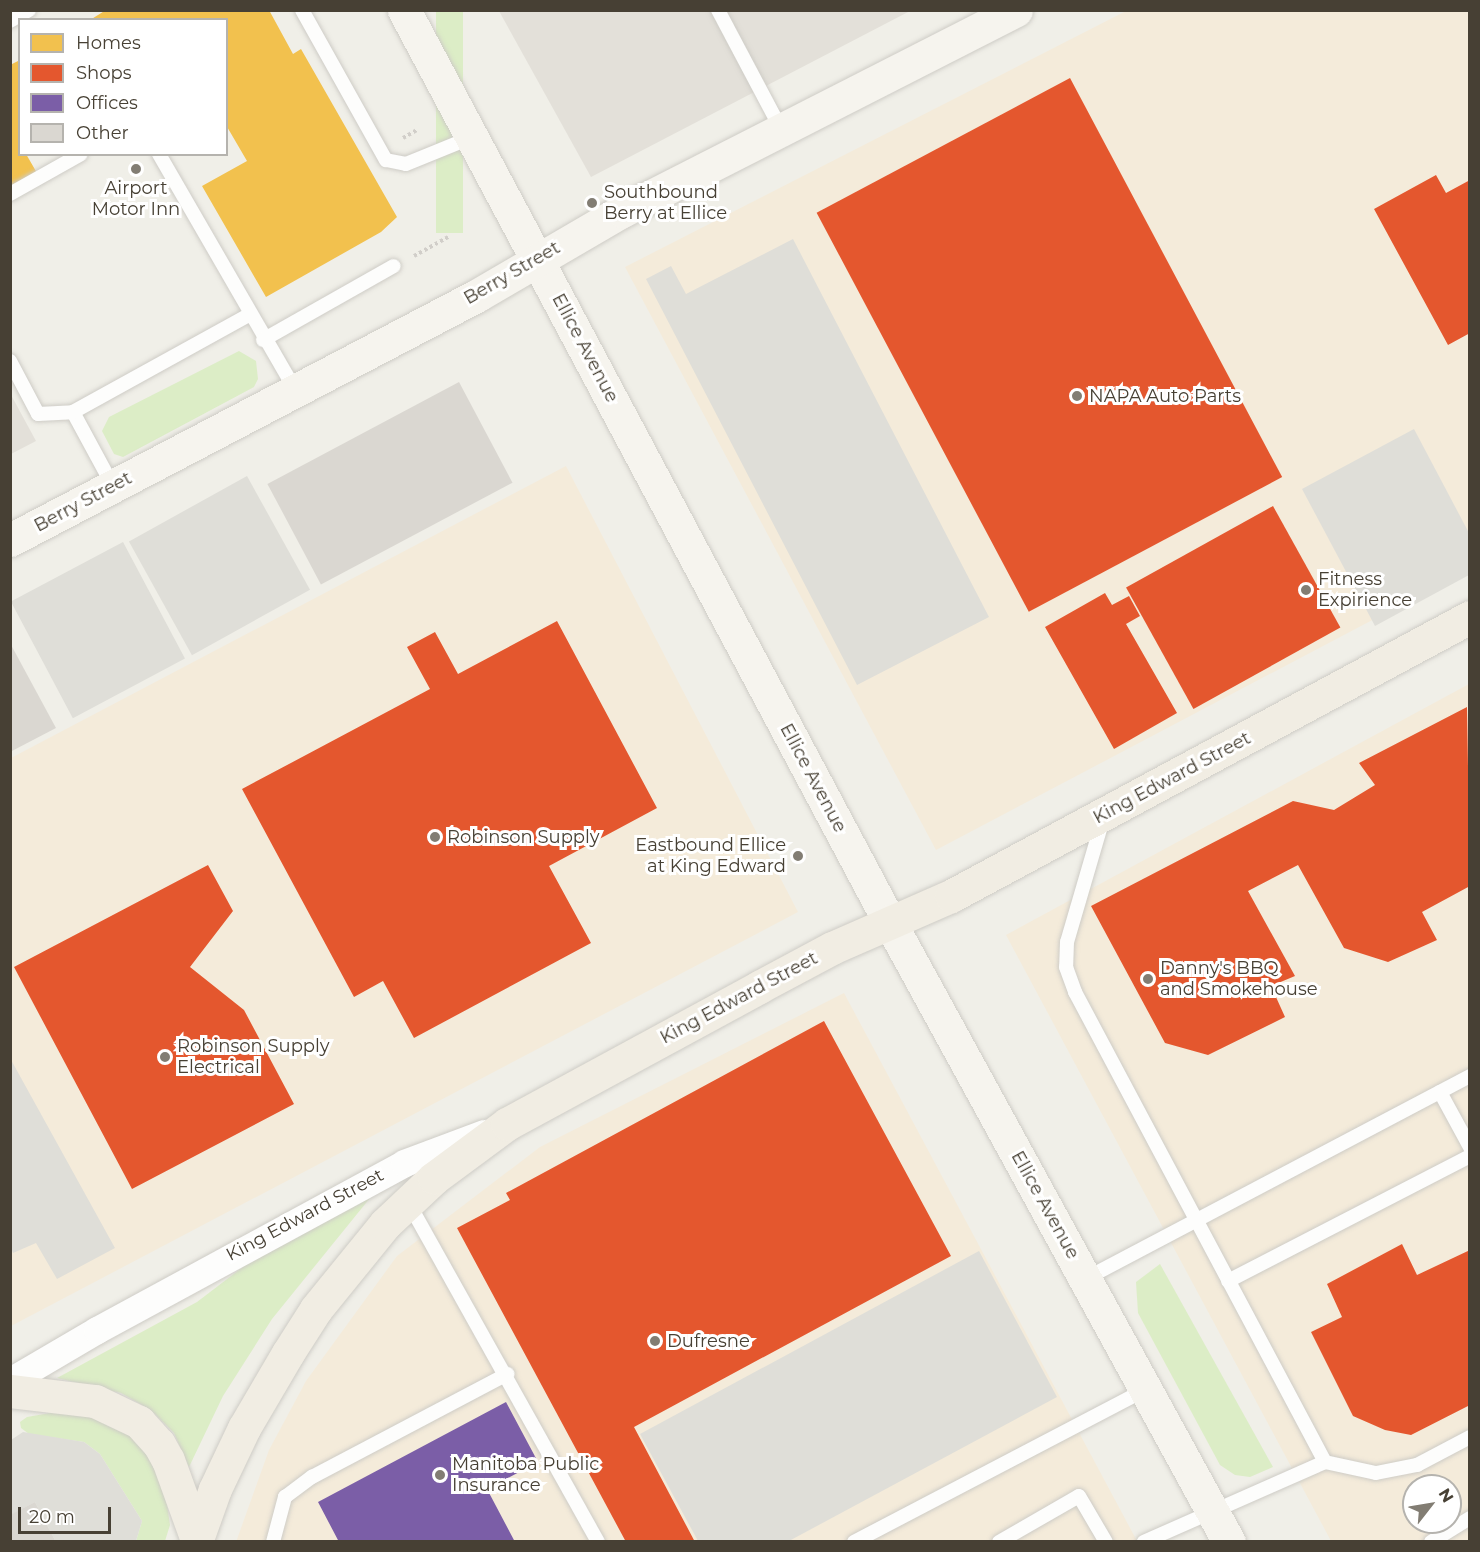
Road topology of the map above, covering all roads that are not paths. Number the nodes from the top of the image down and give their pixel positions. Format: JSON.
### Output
{"nodes":[{"id":1,"x":29,"y":10,"type":"edge"},
{"id":2,"x":302,"y":10,"type":"edge"},
{"id":3,"x":404,"y":10,"type":"edge"},
{"id":4,"x":718,"y":10,"type":"edge"},
{"id":5,"x":1016,"y":10,"type":"edge"},
{"id":6,"x":10,"y":21,"type":"edge"},
{"id":7,"x":781,"y":129,"type":"junction"},
{"id":8,"x":472,"y":137,"type":"junction"},
{"id":9,"x":77,"y":156,"type":"edge"},
{"id":10,"x":160,"y":156,"type":"edge"},
{"id":11,"x":10,"y":194,"type":"edge"},
{"id":12,"x":538,"y":260,"type":"junction"},
{"id":13,"x":394,"y":266,"type":"road end"},
{"id":14,"x":249,"y":315,"type":"junction"},
{"id":15,"x":264,"y":340,"type":"junction"},
{"id":16,"x":10,"y":361,"type":"edge"},
{"id":17,"x":296,"y":391,"type":"junction"},
{"id":18,"x":73,"y":412,"type":"junction"},
{"id":19,"x":113,"y":486,"type":"junction"},
{"id":20,"x":10,"y":540,"type":"edge"},
{"id":21,"x":1470,"y":617,"type":"edge"},
{"id":22,"x":1104,"y":814,"type":"junction"},
{"id":23,"x":889,"y":921,"type":"junction"},
{"id":24,"x":1470,"y":1076,"type":"edge"},
{"id":25,"x":1440,"y":1092,"type":"junction"},
{"id":26,"x":507,"y":1124,"type":"junction"},
{"id":27,"x":1470,"y":1147,"type":"edge"},
{"id":28,"x":1470,"y":1156,"type":"edge"},
{"id":29,"x":407,"y":1200,"type":"junction"},
{"id":30,"x":1196,"y":1220,"type":"junction"},
{"id":31,"x":1085,"y":1279,"type":"junction"},
{"id":32,"x":1228,"y":1281,"type":"junction"},
{"id":33,"x":507,"y":1374,"type":"junction"},
{"id":34,"x":10,"y":1382,"type":"edge"},
{"id":35,"x":10,"y":1390,"type":"edge"},
{"id":36,"x":1144,"y":1390,"type":"junction"},
{"id":37,"x":1470,"y":1437,"type":"edge"},
{"id":38,"x":1325,"y":1462,"type":"junction"},
{"id":39,"x":1212,"y":1511,"type":"junction"},
{"id":40,"x":1470,"y":1518,"type":"edge"},
{"id":41,"x":196,"y":1541,"type":"edge"},
{"id":42,"x":273,"y":1542,"type":"edge"},
{"id":43,"x":598,"y":1542,"type":"edge"},
{"id":44,"x":854,"y":1542,"type":"edge"},
{"id":45,"x":999,"y":1542,"type":"edge"},
{"id":46,"x":1106,"y":1542,"type":"edge"},
{"id":47,"x":1144,"y":1542,"type":"edge"},
{"id":48,"x":1229,"y":1542,"type":"edge"},
{"id":49,"x":1431,"y":1542,"type":"edge"}],
"edges":[{"from":1,"to":6,"type":"lane"},
{"from":2,"to":8,"type":"lane"},
{"from":3,"to":8,"type":"main road","name":"Ellice Avenue"},
{"from":4,"to":7,"type":"lane"},
{"from":5,"to":7,"type":"main road","name":"Berry Street"},
{"from":7,"to":12,"type":"main road","name":"Berry Street"},
{"from":8,"to":12,"type":"main road","name":"Ellice Avenue"},
{"from":9,"to":11,"type":"lane"},
{"from":10,"to":14,"type":"lane"},
{"from":12,"to":17,"type":"main road","name":"Berry Street"},
{"from":12,"to":23,"type":"main road","name":"Ellice Avenue"},
{"from":13,"to":15,"type":"lane"},
{"from":14,"to":15,"type":"lane"},
{"from":14,"to":18,"type":"lane"},
{"from":15,"to":17,"type":"lane"},
{"from":16,"to":18,"type":"lane"},
{"from":17,"to":19,"type":"main road","name":"Berry Street"},
{"from":18,"to":19,"type":"lane"},
{"from":19,"to":20,"type":"main road","name":"Berry Street"},
{"from":21,"to":22,"type":"main road","name":"King Edward Street"},
{"from":22,"to":23,"type":"main road","name":"King Edward Street"},
{"from":22,"to":30,"type":"lane"},
{"from":23,"to":26,"type":"main road","name":"King Edward Street"},
{"from":23,"to":31,"type":"main road","name":"Ellice Avenue"},
{"from":24,"to":25,"type":"lane"},
{"from":25,"to":27,"type":"lane"},
{"from":25,"to":30,"type":"lane"},
{"from":26,"to":29,"type":"main road"},
{"from":26,"to":34,"type":"street","name":"King Edward Street"},
{"from":28,"to":32,"type":"lane"},
{"from":29,"to":33,"type":"lane"},
{"from":29,"to":41,"type":"main road"},
{"from":30,"to":31,"type":"lane"},
{"from":30,"to":32,"type":"lane"},
{"from":31,"to":36,"type":"main road","name":"Ellice Avenue"},
{"from":32,"to":38,"type":"lane"},
{"from":33,"to":42,"type":"lane"},
{"from":33,"to":43,"type":"lane"},
{"from":35,"to":41,"type":"main road"},
{"from":36,"to":39,"type":"main road","name":"Ellice Avenue"},
{"from":36,"to":44,"type":"lane"},
{"from":37,"to":38,"type":"lane"},
{"from":38,"to":39,"type":"lane"},
{"from":39,"to":47,"type":"lane"},
{"from":39,"to":48,"type":"main road","name":"Ellice Avenue"},
{"from":40,"to":49,"type":"lane"},
{"from":45,"to":46,"type":"lane"}]}
